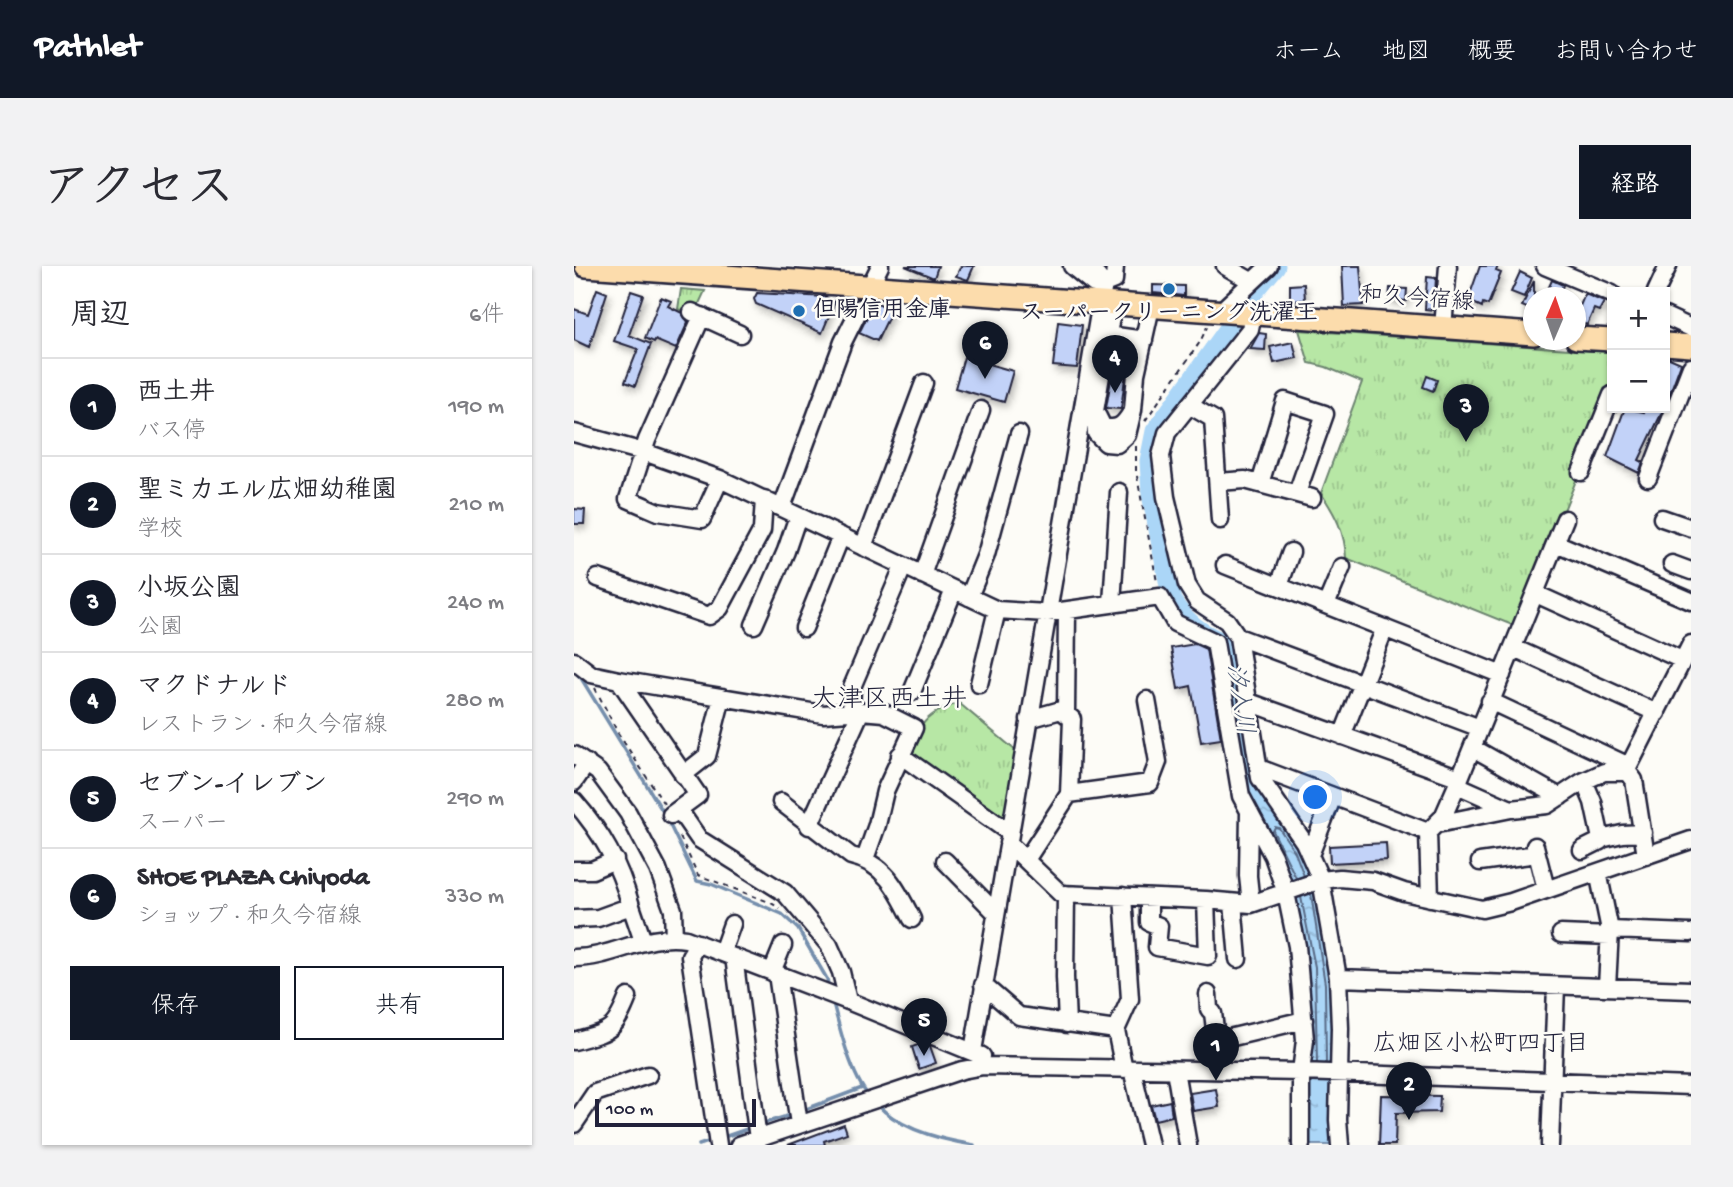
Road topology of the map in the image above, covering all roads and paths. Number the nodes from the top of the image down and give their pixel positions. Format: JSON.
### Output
{"nodes":[{"id":1,"x":586,"y":266,"type":"edge"},
{"id":2,"x":880,"y":266,"type":"edge"},
{"id":3,"x":1072,"y":266,"type":"edge"},
{"id":4,"x":1089,"y":266,"type":"edge"},
{"id":5,"x":1115,"y":266,"type":"edge"},
{"id":6,"x":1225,"y":266,"type":"edge"},
{"id":7,"x":1269,"y":266,"type":"edge"},
{"id":8,"x":1448,"y":266,"type":"edge"},
{"id":9,"x":1545,"y":266,"type":"edge"},
{"id":10,"x":1668,"y":266,"type":"edge"},
{"id":11,"x":733,"y":272,"type":"edge"},
{"id":12,"x":1251,"y":281,"type":"junction"},
{"id":13,"x":870,"y":286,"type":"junction"},
{"id":14,"x":1658,"y":287,"type":"edge"},
{"id":15,"x":1607,"y":292,"type":"edge"},
{"id":16,"x":1105,"y":296,"type":"junction"},
{"id":17,"x":1151,"y":307,"type":"junction"},
{"id":18,"x":860,"y":308,"type":"dead end"},
{"id":19,"x":1225,"y":312,"type":"junction"},
{"id":20,"x":1253,"y":314,"type":"junction"},
{"id":21,"x":1670,"y":318,"type":"edge"},
{"id":22,"x":1443,"y":328,"type":"junction"},
{"id":23,"x":1691,"y":328,"type":"edge"},
{"id":24,"x":1523,"y":333,"type":"edge"},
{"id":25,"x":740,"y":334,"type":"dead end"},
{"id":26,"x":1109,"y":335,"type":"junction"},
{"id":27,"x":1586,"y":339,"type":"edge"},
{"id":28,"x":1144,"y":340,"type":"junction"},
{"id":29,"x":1607,"y":340,"type":"edge"},
{"id":30,"x":1670,"y":344,"type":"edge"},
{"id":31,"x":1691,"y":346,"type":"edge"},
{"id":32,"x":1691,"y":367,"type":"edge"},
{"id":33,"x":924,"y":383,"type":"dead end"},
{"id":34,"x":1189,"y":405,"type":"junction"},
{"id":35,"x":1607,"y":407,"type":"edge"},
{"id":36,"x":981,"y":410,"type":"dead end"},
{"id":37,"x":574,"y":433,"type":"edge"},
{"id":38,"x":1019,"y":434,"type":"dead end"},
{"id":39,"x":644,"y":452,"type":"junction"},
{"id":40,"x":1581,"y":472,"type":"dead end"},
{"id":41,"x":1648,"y":478,"type":"dead end"},
{"id":42,"x":720,"y":479,"type":"junction"},
{"id":43,"x":1218,"y":482,"type":"junction"},
{"id":44,"x":1260,"y":484,"type":"junction"},
{"id":45,"x":1119,"y":492,"type":"dead end"},
{"id":46,"x":764,"y":499,"type":"junction"},
{"id":47,"x":782,"y":507,"type":"junction"},
{"id":48,"x":799,"y":516,"type":"junction"},
{"id":49,"x":1662,"y":518,"type":"dead end"},
{"id":50,"x":1565,"y":519,"type":"dead end"},
{"id":51,"x":1220,"y":520,"type":"dead end"},
{"id":52,"x":1691,"y":528,"type":"edge"},
{"id":53,"x":841,"y":536,"type":"junction"},
{"id":54,"x":1556,"y":543,"type":"junction"},
{"id":55,"x":863,"y":547,"type":"junction"},
{"id":56,"x":1291,"y":552,"type":"dead end"},
{"id":57,"x":1672,"y":564,"type":"dead end"},
{"id":58,"x":1225,"y":565,"type":"dead end"},
{"id":59,"x":904,"y":567,"type":"junction"},
{"id":60,"x":1342,"y":567,"type":"dead end"},
{"id":61,"x":1691,"y":571,"type":"edge"},
{"id":62,"x":922,"y":575,"type":"junction"},
{"id":63,"x":598,"y":578,"type":"dead end"},
{"id":64,"x":1279,"y":586,"type":"junction"},
{"id":65,"x":954,"y":590,"type":"junction"},
{"id":66,"x":1536,"y":594,"type":"junction"},
{"id":67,"x":969,"y":597,"type":"junction"},
{"id":68,"x":1691,"y":601,"type":"edge"},
{"id":69,"x":1112,"y":604,"type":"junction"},
{"id":70,"x":1326,"y":605,"type":"junction"},
{"id":71,"x":998,"y":610,"type":"junction"},
{"id":72,"x":1067,"y":610,"type":"junction"},
{"id":73,"x":1047,"y":614,"type":"junction"},
{"id":74,"x":754,"y":625,"type":"dead end"},
{"id":75,"x":804,"y":628,"type":"dead end"},
{"id":76,"x":1385,"y":628,"type":"junction"},
{"id":77,"x":1238,"y":637,"type":"junction"},
{"id":78,"x":1691,"y":644,"type":"edge"},
{"id":79,"x":1514,"y":648,"type":"junction"},
{"id":80,"x":1682,"y":660,"type":"junction"},
{"id":81,"x":574,"y":661,"type":"edge"},
{"id":82,"x":1502,"y":674,"type":"junction"},
{"id":83,"x":619,"y":680,"type":"junction"},
{"id":84,"x":979,"y":684,"type":"dead end"},
{"id":85,"x":1362,"y":684,"type":"junction"},
{"id":86,"x":912,"y":692,"type":"dead end"},
{"id":87,"x":722,"y":698,"type":"junction"},
{"id":88,"x":1147,"y":700,"type":"dead end"},
{"id":89,"x":1490,"y":701,"type":"junction"},
{"id":90,"x":1249,"y":702,"type":"junction"},
{"id":91,"x":856,"y":712,"type":"junction"},
{"id":92,"x":1657,"y":713,"type":"junction"},
{"id":93,"x":1066,"y":715,"type":"junction"},
{"id":94,"x":1029,"y":719,"type":"junction"},
{"id":95,"x":1480,"y":728,"type":"junction"},
{"id":96,"x":1342,"y":736,"type":"junction"},
{"id":97,"x":1473,"y":748,"type":"junction"},
{"id":98,"x":900,"y":755,"type":"junction"},
{"id":99,"x":580,"y":759,"type":"edge"},
{"id":100,"x":1259,"y":768,"type":"junction"},
{"id":101,"x":1629,"y":769,"type":"junction"},
{"id":102,"x":683,"y":775,"type":"junction"},
{"id":103,"x":1459,"y":781,"type":"junction"},
{"id":104,"x":1584,"y":781,"type":"junction"},
{"id":105,"x":574,"y":782,"type":"edge"},
{"id":106,"x":1069,"y":794,"type":"junction"},
{"id":107,"x":1333,"y":796,"type":"junction"},
{"id":108,"x":1560,"y":797,"type":"junction"},
{"id":109,"x":574,"y":801,"type":"edge"},
{"id":110,"x":781,"y":802,"type":"dead end"},
{"id":111,"x":1511,"y":810,"type":"junction"},
{"id":112,"x":1249,"y":812,"type":"junction"},
{"id":113,"x":809,"y":826,"type":"junction"},
{"id":114,"x":1433,"y":828,"type":"junction"},
{"id":115,"x":1643,"y":833,"type":"junction"},
{"id":116,"x":1009,"y":838,"type":"junction"},
{"id":117,"x":1601,"y":838,"type":"junction"},
{"id":118,"x":1691,"y":840,"type":"edge"},
{"id":119,"x":1582,"y":850,"type":"dead end"},
{"id":120,"x":1310,"y":855,"type":"junction"},
{"id":121,"x":1646,"y":856,"type":"junction"},
{"id":122,"x":864,"y":859,"type":"junction"},
{"id":123,"x":615,"y":860,"type":"junction"},
{"id":124,"x":1026,"y":860,"type":"junction"},
{"id":125,"x":945,"y":861,"type":"dead end"},
{"id":126,"x":1480,"y":862,"type":"dead end"},
{"id":127,"x":574,"y":870,"type":"edge"},
{"id":128,"x":1598,"y":872,"type":"junction"},
{"id":129,"x":1321,"y":880,"type":"junction"},
{"id":130,"x":1546,"y":889,"type":"junction"},
{"id":131,"x":1286,"y":892,"type":"junction"},
{"id":132,"x":1066,"y":894,"type":"junction"},
{"id":133,"x":1123,"y":896,"type":"junction"},
{"id":134,"x":1149,"y":898,"type":"junction"},
{"id":135,"x":1430,"y":898,"type":"junction"},
{"id":136,"x":1206,"y":900,"type":"junction"},
{"id":137,"x":1233,"y":903,"type":"junction"},
{"id":138,"x":1251,"y":904,"type":"junction"},
{"id":139,"x":631,"y":906,"type":"junction"},
{"id":140,"x":996,"y":913,"type":"junction"},
{"id":141,"x":574,"y":919,"type":"edge"},
{"id":142,"x":912,"y":919,"type":"dead end"},
{"id":143,"x":732,"y":924,"type":"dead end"},
{"id":144,"x":1610,"y":933,"type":"junction"},
{"id":145,"x":1691,"y":933,"type":"edge"},
{"id":146,"x":1561,"y":934,"type":"dead end"},
{"id":147,"x":674,"y":938,"type":"junction"},
{"id":148,"x":643,"y":942,"type":"junction"},
{"id":149,"x":698,"y":943,"type":"junction"},
{"id":150,"x":783,"y":945,"type":"dead end"},
{"id":151,"x":728,"y":955,"type":"junction"},
{"id":152,"x":574,"y":958,"type":"edge"},
{"id":153,"x":1238,"y":959,"type":"dead end"},
{"id":154,"x":775,"y":973,"type":"junction"},
{"id":155,"x":1338,"y":978,"type":"junction"},
{"id":156,"x":984,"y":985,"type":"junction"},
{"id":157,"x":1556,"y":986,"type":"junction"},
{"id":158,"x":1607,"y":987,"type":"junction"},
{"id":159,"x":1691,"y":990,"type":"edge"},
{"id":160,"x":1208,"y":994,"type":"dead end"},
{"id":161,"x":628,"y":997,"type":"dead end"},
{"id":162,"x":848,"y":1001,"type":"junction"},
{"id":163,"x":1304,"y":1020,"type":"junction"},
{"id":164,"x":1067,"y":1024,"type":"junction"},
{"id":165,"x":1116,"y":1030,"type":"junction"},
{"id":166,"x":574,"y":1041,"type":"edge"},
{"id":167,"x":1216,"y":1041,"type":"junction"},
{"id":168,"x":973,"y":1051,"type":"junction"},
{"id":169,"x":999,"y":1066,"type":"junction"},
{"id":170,"x":1128,"y":1069,"type":"junction"},
{"id":171,"x":1175,"y":1070,"type":"junction"},
{"id":172,"x":1220,"y":1070,"type":"junction"},
{"id":173,"x":1301,"y":1072,"type":"junction"},
{"id":174,"x":1339,"y":1073,"type":"junction"},
{"id":175,"x":649,"y":1075,"type":"dead end"},
{"id":176,"x":1552,"y":1081,"type":"junction"},
{"id":177,"x":1691,"y":1086,"type":"edge"},
{"id":178,"x":797,"y":1115,"type":"junction"},
{"id":179,"x":574,"y":1125,"type":"edge"},
{"id":180,"x":756,"y":1129,"type":"junction"},
{"id":181,"x":783,"y":1138,"type":"edge"},
{"id":182,"x":717,"y":1140,"type":"edge"},
{"id":183,"x":738,"y":1145,"type":"edge"},
{"id":184,"x":1150,"y":1145,"type":"edge"},
{"id":185,"x":1188,"y":1145,"type":"edge"},
{"id":186,"x":1301,"y":1145,"type":"edge"},
{"id":187,"x":1340,"y":1145,"type":"edge"},
{"id":188,"x":1550,"y":1145,"type":"edge"}],
"edges":[{"from":1,"to":11,"type":"main road","name":"和久今宿線"},
{"from":2,"to":13,"type":"street"},
{"from":3,"to":16,"type":"street"},
{"from":4,"to":16,"type":"street"},
{"from":5,"to":16,"type":"street"},
{"from":6,"to":12,"type":"street"},
{"from":7,"to":12,"type":"street"},
{"from":8,"to":22,"type":"street"},
{"from":9,"to":15,"type":"street"},
{"from":10,"to":14,"type":"street"},
{"from":11,"to":13,"type":"main road","name":"和久今宿線"},
{"from":12,"to":19,"type":"street"},
{"from":13,"to":16,"type":"main road","name":"和久今宿線"},
{"from":16,"to":17,"type":"main road","name":"和久今宿線"},
{"from":16,"to":26,"type":"street"},
{"from":16,"to":73,"type":"street"},
{"from":17,"to":19,"type":"main road","name":"和久今宿線"},
{"from":17,"to":28,"type":"street"},
{"from":18,"to":47,"type":"street"},
{"from":19,"to":20,"type":"main road","name":"和久今宿線"},
{"from":20,"to":22,"type":"main road","name":"和久今宿線"},
{"from":20,"to":34,"type":"street"},
{"from":21,"to":23,"type":"street"},
{"from":22,"to":24,"type":"main road","name":"和久今宿線"},
{"from":25,"to":39,"type":"street"},
{"from":26,"to":28,"type":"street"},
{"from":26,"to":28,"type":"street"},
{"from":27,"to":29,"type":"main road"},
{"from":30,"to":31,"type":"main road"},
{"from":32,"to":41,"type":"street"},
{"from":33,"to":55,"type":"street"},
{"from":34,"to":43,"type":"street"},
{"from":34,"to":77,"type":"street"},
{"from":35,"to":40,"type":"street"},
{"from":36,"to":62,"type":"street"},
{"from":37,"to":39,"type":"street"},
{"from":38,"to":67,"type":"street"},
{"from":39,"to":42,"type":"street"},
{"from":39,"to":42,"type":"street"},
{"from":42,"to":46,"type":"street"},
{"from":43,"to":44,"type":"street"},
{"from":43,"to":51,"type":"street"},
{"from":44,"to":44,"type":"street"},
{"from":45,"to":69,"type":"street"},
{"from":46,"to":47,"type":"street"},
{"from":46,"to":63,"type":"street"},
{"from":47,"to":48,"type":"street"},
{"from":48,"to":53,"type":"street"},
{"from":48,"to":74,"type":"street"},
{"from":49,"to":52,"type":"street"},
{"from":50,"to":54,"type":"street"},
{"from":53,"to":55,"type":"street"},
{"from":53,"to":75,"type":"street"},
{"from":54,"to":66,"type":"street"},
{"from":54,"to":68,"type":"street"},
{"from":55,"to":59,"type":"street"},
{"from":56,"to":64,"type":"street"},
{"from":57,"to":61,"type":"street"},
{"from":58,"to":64,"type":"street"},
{"from":59,"to":62,"type":"street"},
{"from":59,"to":91,"type":"street"},
{"from":60,"to":70,"type":"street"},
{"from":62,"to":65,"type":"street"},
{"from":64,"to":70,"type":"street"},
{"from":65,"to":67,"type":"street"},
{"from":65,"to":86,"type":"street"},
{"from":66,"to":79,"type":"street"},
{"from":66,"to":80,"type":"street"},
{"from":67,"to":71,"type":"street"},
{"from":69,"to":72,"type":"street"},
{"from":69,"to":112,"type":"street"},
{"from":70,"to":76,"type":"street"},
{"from":71,"to":73,"type":"street"},
{"from":71,"to":84,"type":"street"},
{"from":72,"to":73,"type":"street"},
{"from":72,"to":93,"type":"street"},
{"from":73,"to":94,"type":"street"},
{"from":76,"to":82,"type":"street"},
{"from":76,"to":85,"type":"street"},
{"from":77,"to":85,"type":"street"},
{"from":77,"to":90,"type":"street"},
{"from":78,"to":80,"type":"street"},
{"from":79,"to":82,"type":"street"},
{"from":79,"to":92,"type":"street"},
{"from":80,"to":92,"type":"street"},
{"from":81,"to":83,"type":"street"},
{"from":82,"to":89,"type":"street"},
{"from":83,"to":87,"type":"street"},
{"from":83,"to":102,"type":"street"},
{"from":85,"to":95,"type":"street"},
{"from":85,"to":96,"type":"street"},
{"from":87,"to":91,"type":"street"},
{"from":87,"to":102,"type":"street"},
{"from":88,"to":106,"type":"street"},
{"from":89,"to":95,"type":"street"},
{"from":89,"to":101,"type":"street"},
{"from":90,"to":96,"type":"street"},
{"from":90,"to":100,"type":"street"},
{"from":91,"to":98,"type":"street"},
{"from":91,"to":113,"type":"street"},
{"from":92,"to":101,"type":"street"},
{"from":93,"to":94,"type":"street"},
{"from":93,"to":106,"type":"street"},
{"from":94,"to":116,"type":"street"},
{"from":95,"to":97,"type":"street"},
{"from":96,"to":103,"type":"street"},
{"from":97,"to":103,"type":"street"},
{"from":97,"to":108,"type":"street"},
{"from":98,"to":116,"type":"street"},
{"from":98,"to":122,"type":"street"},
{"from":99,"to":105,"type":"street"},
{"from":99,"to":147,"type":"street"},
{"from":100,"to":107,"type":"street"},
{"from":100,"to":120,"type":"street"},
{"from":101,"to":104,"type":"street"},
{"from":101,"to":115,"type":"street"},
{"from":102,"to":162,"type":"street"},
{"from":103,"to":111,"type":"street"},
{"from":103,"to":114,"type":"street"},
{"from":104,"to":108,"type":"street"},
{"from":104,"to":117,"type":"street"},
{"from":106,"to":124,"type":"street"},
{"from":107,"to":114,"type":"street"},
{"from":107,"to":120,"type":"street"},
{"from":108,"to":111,"type":"street"},
{"from":109,"to":123,"type":"street"},
{"from":110,"to":113,"type":"street"},
{"from":111,"to":114,"type":"street"},
{"from":112,"to":131,"type":"street"},
{"from":112,"to":138,"type":"street"},
{"from":113,"to":122,"type":"street"},
{"from":114,"to":135,"type":"street"},
{"from":115,"to":117,"type":"street"},
{"from":115,"to":121,"type":"street"},
{"from":116,"to":124,"type":"street"},
{"from":116,"to":140,"type":"street"},
{"from":117,"to":119,"type":"street"},
{"from":118,"to":121,"type":"street"},
{"from":120,"to":129,"type":"street"},
{"from":121,"to":128,"type":"street"},
{"from":122,"to":142,"type":"street"},
{"from":123,"to":127,"type":"street"},
{"from":123,"to":139,"type":"street"},
{"from":124,"to":132,"type":"street"},
{"from":125,"to":140,"type":"street"},
{"from":126,"to":130,"type":"street"},
{"from":128,"to":130,"type":"street"},
{"from":128,"to":144,"type":"street"},
{"from":129,"to":131,"type":"street"},
{"from":129,"to":135,"type":"street"},
{"from":129,"to":155,"type":"street"},
{"from":130,"to":135,"type":"street"},
{"from":131,"to":138,"type":"street"},
{"from":131,"to":163,"type":"street"},
{"from":132,"to":133,"type":"street"},
{"from":132,"to":164,"type":"street"},
{"from":133,"to":134,"type":"street"},
{"from":133,"to":165,"type":"street"},
{"from":134,"to":136,"type":"street"},
{"from":134,"to":136,"type":"street"},
{"from":136,"to":137,"type":"street"},
{"from":137,"to":138,"type":"street"},
{"from":137,"to":153,"type":"street"},
{"from":139,"to":141,"type":"street"},
{"from":139,"to":148,"type":"street"},
{"from":140,"to":156,"type":"street"},
{"from":143,"to":151,"type":"street"},
{"from":144,"to":145,"type":"street"},
{"from":144,"to":146,"type":"street"},
{"from":144,"to":158,"type":"street"},
{"from":147,"to":148,"type":"street"},
{"from":147,"to":149,"type":"street"},
{"from":148,"to":152,"type":"street"},
{"from":149,"to":151,"type":"street"},
{"from":149,"to":182,"type":"street"},
{"from":150,"to":154,"type":"street"},
{"from":151,"to":154,"type":"street"},
{"from":151,"to":180,"type":"street"},
{"from":154,"to":162,"type":"street"},
{"from":154,"to":178,"type":"street"},
{"from":155,"to":157,"type":"street"},
{"from":155,"to":174,"type":"street"},
{"from":156,"to":164,"type":"street"},
{"from":156,"to":168,"type":"street"},
{"from":157,"to":158,"type":"street"},
{"from":157,"to":176,"type":"street"},
{"from":158,"to":159,"type":"street"},
{"from":160,"to":167,"type":"street"},
{"from":161,"to":166,"type":"street"},
{"from":162,"to":168,"type":"street"},
{"from":163,"to":167,"type":"street"},
{"from":163,"to":173,"type":"street"},
{"from":164,"to":165,"type":"street"},
{"from":165,"to":170,"type":"street"},
{"from":167,"to":172,"type":"street"},
{"from":168,"to":169,"type":"street"},
{"from":169,"to":170,"type":"street"},
{"from":169,"to":178,"type":"street"},
{"from":170,"to":171,"type":"street"},
{"from":170,"to":184,"type":"street"},
{"from":171,"to":172,"type":"street"},
{"from":171,"to":185,"type":"street"},
{"from":172,"to":173,"type":"street"},
{"from":173,"to":174,"type":"street"},
{"from":173,"to":186,"type":"street"},
{"from":174,"to":176,"type":"street"},
{"from":174,"to":187,"type":"street"},
{"from":175,"to":179,"type":"street"},
{"from":176,"to":177,"type":"street"},
{"from":176,"to":188,"type":"street"},
{"from":178,"to":181,"type":"street"},
{"from":180,"to":181,"type":"street"},
{"from":180,"to":183,"type":"street"}]}
